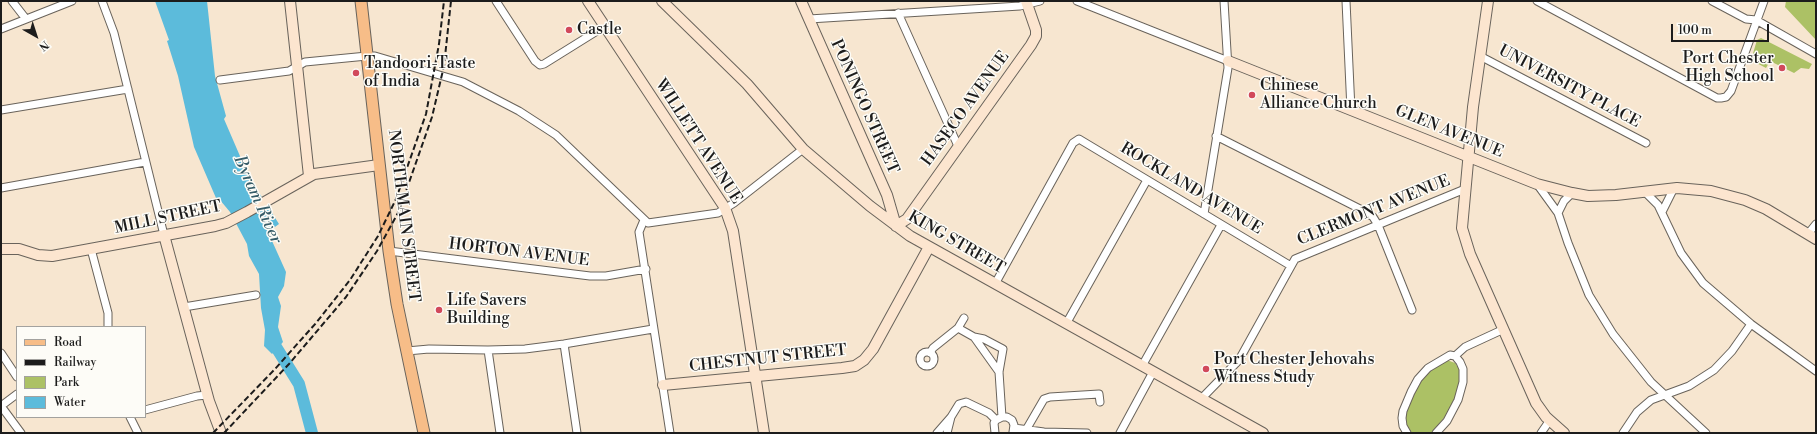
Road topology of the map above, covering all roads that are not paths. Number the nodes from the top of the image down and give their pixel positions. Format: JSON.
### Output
{"nodes":[{"id":1,"x":12,"y":1,"type":"edge"},
{"id":2,"x":72,"y":1,"type":"edge"},
{"id":3,"x":102,"y":1,"type":"edge"},
{"id":4,"x":290,"y":1,"type":"edge"},
{"id":5,"x":361,"y":1,"type":"edge"},
{"id":6,"x":496,"y":1,"type":"edge"},
{"id":7,"x":588,"y":1,"type":"edge"},
{"id":8,"x":662,"y":1,"type":"edge"},
{"id":9,"x":801,"y":1,"type":"edge"},
{"id":10,"x":1040,"y":1,"type":"edge"},
{"id":11,"x":1077,"y":1,"type":"edge"},
{"id":12,"x":1224,"y":1,"type":"edge"},
{"id":13,"x":1346,"y":1,"type":"edge"},
{"id":14,"x":1488,"y":1,"type":"edge"},
{"id":15,"x":1537,"y":1,"type":"edge"},
{"id":16,"x":1712,"y":1,"type":"edge"},
{"id":17,"x":1764,"y":1,"type":"edge"},
{"id":18,"x":1027,"y":3,"type":"edge"},
{"id":19,"x":1086,"y":3,"type":"edge"},
{"id":20,"x":898,"y":13,"type":"junction"},
{"id":21,"x":26,"y":19,"type":"junction"},
{"id":22,"x":809,"y":19,"type":"junction"},
{"id":23,"x":1756,"y":20,"type":"junction"},
{"id":24,"x":605,"y":26,"type":"junction"},
{"id":25,"x":1,"y":29,"type":"edge"},
{"id":26,"x":1816,"y":54,"type":"edge"},
{"id":27,"x":367,"y":56,"type":"junction"},
{"id":28,"x":1480,"y":56,"type":"junction"},
{"id":29,"x":1228,"y":61,"type":"junction"},
{"id":30,"x":297,"y":66,"type":"junction"},
{"id":31,"x":220,"y":80,"type":"dead end"},
{"id":32,"x":128,"y":89,"type":"junction"},
{"id":33,"x":1,"y":110,"type":"edge"},
{"id":34,"x":1351,"y":110,"type":"junction"},
{"id":35,"x":1216,"y":136,"type":"junction"},
{"id":36,"x":1646,"y":143,"type":"dead end"},
{"id":37,"x":958,"y":146,"type":"junction"},
{"id":38,"x":803,"y":149,"type":"junction"},
{"id":39,"x":1469,"y":157,"type":"junction"},
{"id":40,"x":145,"y":162,"type":"junction"},
{"id":41,"x":379,"y":164,"type":"junction"},
{"id":42,"x":310,"y":176,"type":"junction"},
{"id":43,"x":1146,"y":180,"type":"junction"},
{"id":44,"x":1537,"y":184,"type":"junction"},
{"id":45,"x":1,"y":188,"type":"edge"},
{"id":46,"x":1674,"y":188,"type":"junction"},
{"id":47,"x":1465,"y":189,"type":"junction"},
{"id":48,"x":1644,"y":191,"type":"junction"},
{"id":49,"x":1572,"y":193,"type":"junction"},
{"id":50,"x":725,"y":208,"type":"junction"},
{"id":51,"x":1662,"y":212,"type":"junction"},
{"id":52,"x":1558,"y":213,"type":"junction"},
{"id":53,"x":1204,"y":214,"type":"junction"},
{"id":54,"x":644,"y":220,"type":"junction"},
{"id":55,"x":1816,"y":224,"type":"edge"},
{"id":56,"x":1221,"y":225,"type":"junction"},
{"id":57,"x":1378,"y":225,"type":"junction"},
{"id":58,"x":896,"y":226,"type":"junction"},
{"id":59,"x":164,"y":235,"type":"junction"},
{"id":60,"x":1812,"y":237,"type":"edge"},
{"id":61,"x":929,"y":247,"type":"junction"},
{"id":62,"x":1,"y":249,"type":"edge"},
{"id":63,"x":91,"y":249,"type":"junction"},
{"id":64,"x":389,"y":251,"type":"junction"},
{"id":65,"x":1291,"y":266,"type":"junction"},
{"id":66,"x":646,"y":269,"type":"junction"},
{"id":67,"x":995,"y":284,"type":"junction"},
{"id":68,"x":256,"y":295,"type":"dead end"},
{"id":69,"x":184,"y":307,"type":"junction"},
{"id":70,"x":1412,"y":310,"type":"dead end"},
{"id":71,"x":964,"y":318,"type":"dead end"},
{"id":72,"x":1066,"y":324,"type":"junction"},
{"id":73,"x":1750,"y":324,"type":"junction"},
{"id":74,"x":108,"y":326,"type":"edge"},
{"id":75,"x":958,"y":328,"type":"junction"},
{"id":76,"x":653,"y":329,"type":"junction"},
{"id":77,"x":1504,"y":329,"type":"junction"},
{"id":78,"x":974,"y":337,"type":"junction"},
{"id":79,"x":564,"y":344,"type":"junction"},
{"id":80,"x":488,"y":350,"type":"junction"},
{"id":81,"x":407,"y":351,"type":"junction"},
{"id":82,"x":1,"y":353,"type":"edge"},
{"id":83,"x":930,"y":353,"type":"dead end"},
{"id":84,"x":1455,"y":356,"type":"junction"},
{"id":85,"x":1142,"y":366,"type":"junction"},
{"id":86,"x":1816,"y":371,"type":"edge"},
{"id":87,"x":999,"y":372,"type":"junction"},
{"id":88,"x":1152,"y":372,"type":"junction"},
{"id":89,"x":16,"y":376,"type":"edge"},
{"id":90,"x":755,"y":377,"type":"junction"},
{"id":91,"x":663,"y":385,"type":"junction"},
{"id":92,"x":1664,"y":394,"type":"junction"},
{"id":93,"x":16,"y":395,"type":"edge"},
{"id":94,"x":208,"y":395,"type":"junction"},
{"id":95,"x":1202,"y":399,"type":"junction"},
{"id":96,"x":1100,"y":402,"type":"dead end"},
{"id":97,"x":1,"y":406,"type":"edge"},
{"id":98,"x":146,"y":410,"type":"edge"},
{"id":99,"x":951,"y":417,"type":"junction"},
{"id":100,"x":130,"y":418,"type":"edge"},
{"id":101,"x":999,"y":418,"type":"junction"},
{"id":102,"x":1550,"y":420,"type":"junction"},
{"id":103,"x":1026,"y":430,"type":"junction"},
{"id":104,"x":1013,"y":431,"type":"edge"},
{"id":105,"x":20,"y":433,"type":"edge"},
{"id":106,"x":138,"y":433,"type":"edge"},
{"id":107,"x":221,"y":433,"type":"edge"},
{"id":108,"x":424,"y":433,"type":"edge"},
{"id":109,"x":500,"y":433,"type":"edge"},
{"id":110,"x":577,"y":433,"type":"edge"},
{"id":111,"x":670,"y":433,"type":"edge"},
{"id":112,"x":764,"y":433,"type":"edge"},
{"id":113,"x":937,"y":433,"type":"edge"},
{"id":114,"x":947,"y":433,"type":"edge"},
{"id":115,"x":995,"y":433,"type":"edge"},
{"id":116,"x":1060,"y":433,"type":"edge"},
{"id":117,"x":1087,"y":433,"type":"edge"},
{"id":118,"x":1120,"y":433,"type":"edge"},
{"id":119,"x":1263,"y":433,"type":"edge"},
{"id":120,"x":1406,"y":433,"type":"edge"},
{"id":121,"x":1436,"y":433,"type":"edge"},
{"id":122,"x":1541,"y":433,"type":"edge"},
{"id":123,"x":1564,"y":433,"type":"edge"},
{"id":124,"x":1623,"y":433,"type":"edge"},
{"id":125,"x":1706,"y":433,"type":"edge"}],
"edges":[{"from":1,"to":21,"type":"street"},
{"from":2,"to":21,"type":"street"},
{"from":3,"to":32,"type":"street"},
{"from":4,"to":30,"type":"street"},
{"from":5,"to":27,"type":"main road","name":"NORTH MAIN STREET"},
{"from":6,"to":24,"type":"street"},
{"from":7,"to":24,"type":"street","name":"WILLETT AVENUE"},
{"from":8,"to":38,"type":"street","name":"KING STREET"},
{"from":9,"to":22,"type":"street","name":"PONINGO STREET"},
{"from":10,"to":18,"type":"street"},
{"from":11,"to":19,"type":"street","name":"GLEN AVENUE"},
{"from":12,"to":29,"type":"street"},
{"from":13,"to":34,"type":"street"},
{"from":14,"to":28,"type":"street"},
{"from":15,"to":23,"type":"street"},
{"from":16,"to":23,"type":"street"},
{"from":17,"to":23,"type":"street"},
{"from":18,"to":20,"type":"street"},
{"from":18,"to":37,"type":"street","name":"HASECO AVENUE"},
{"from":19,"to":29,"type":"street","name":"GLEN AVENUE"},
{"from":20,"to":22,"type":"street"},
{"from":20,"to":37,"type":"street"},
{"from":21,"to":25,"type":"street"},
{"from":22,"to":58,"type":"street","name":"PONINGO STREET"},
{"from":23,"to":26,"type":"street"},
{"from":24,"to":50,"type":"street","name":"WILLETT AVENUE"},
{"from":27,"to":30,"type":"street"},
{"from":27,"to":41,"type":"main road","name":"NORTH MAIN STREET"},
{"from":27,"to":54,"type":"street"},
{"from":28,"to":36,"type":"street","name":"UNIVERSITY PLACE"},
{"from":28,"to":39,"type":"street"},
{"from":29,"to":34,"type":"street","name":"GLEN AVENUE"},
{"from":29,"to":35,"type":"street"},
{"from":30,"to":31,"type":"street"},
{"from":30,"to":42,"type":"street"},
{"from":32,"to":33,"type":"street"},
{"from":32,"to":40,"type":"street"},
{"from":34,"to":39,"type":"street","name":"GLEN AVENUE"},
{"from":35,"to":53,"type":"street"},
{"from":35,"to":57,"type":"street"},
{"from":37,"to":58,"type":"street","name":"HASECO AVENUE"},
{"from":38,"to":50,"type":"street"},
{"from":38,"to":58,"type":"street","name":"KING STREET"},
{"from":39,"to":44,"type":"street","name":"GLEN AVENUE"},
{"from":39,"to":47,"type":"street"},
{"from":40,"to":45,"type":"street"},
{"from":40,"to":59,"type":"street"},
{"from":41,"to":42,"type":"street","name":"MILL STREET"},
{"from":41,"to":64,"type":"main road","name":"NORTH MAIN STREET"},
{"from":42,"to":59,"type":"street","name":"MILL STREET"},
{"from":43,"to":53,"type":"street","name":"ROCKLAND AVENUE"},
{"from":43,"to":67,"type":"street","name":"ROCKLAND AVENUE"},
{"from":43,"to":72,"type":"street"},
{"from":44,"to":49,"type":"street","name":"GLEN AVENUE"},
{"from":44,"to":52,"type":"street"},
{"from":46,"to":48,"type":"street","name":"GLEN AVENUE"},
{"from":46,"to":51,"type":"street"},
{"from":46,"to":60,"type":"street","name":"GLEN AVENUE"},
{"from":47,"to":57,"type":"street","name":"CLERMONT AVENUE"},
{"from":47,"to":77,"type":"street"},
{"from":48,"to":49,"type":"street","name":"GLEN AVENUE"},
{"from":48,"to":51,"type":"street"},
{"from":49,"to":52,"type":"street"},
{"from":50,"to":54,"type":"street"},
{"from":50,"to":90,"type":"street","name":"WILLETT AVENUE"},
{"from":51,"to":73,"type":"street"},
{"from":52,"to":92,"type":"street"},
{"from":53,"to":56,"type":"street","name":"ROCKLAND AVENUE"},
{"from":54,"to":66,"type":"street"},
{"from":55,"to":60,"type":"street"},
{"from":56,"to":65,"type":"street","name":"ROCKLAND AVENUE"},
{"from":56,"to":85,"type":"street"},
{"from":57,"to":65,"type":"street","name":"CLERMONT AVENUE"},
{"from":57,"to":70,"type":"street"},
{"from":58,"to":61,"type":"street","name":"KING STREET"},
{"from":59,"to":63,"type":"street","name":"MILL STREET"},
{"from":59,"to":69,"type":"street"},
{"from":61,"to":67,"type":"street","name":"KING STREET"},
{"from":61,"to":90,"type":"street","name":"CHESTNUT STREET"},
{"from":62,"to":63,"type":"street","name":"MILL STREET"},
{"from":63,"to":74,"type":"street"},
{"from":64,"to":66,"type":"street","name":"HORTON AVENUE"},
{"from":64,"to":81,"type":"main road","name":"NORTH MAIN STREET"},
{"from":65,"to":95,"type":"street","name":"CLERMONT AVENUE"},
{"from":66,"to":76,"type":"street"},
{"from":67,"to":72,"type":"street","name":"KING STREET"},
{"from":68,"to":69,"type":"street"},
{"from":69,"to":94,"type":"street"},
{"from":71,"to":75,"type":"street"},
{"from":72,"to":85,"type":"street","name":"KING STREET"},
{"from":73,"to":86,"type":"street"},
{"from":73,"to":92,"type":"street"},
{"from":75,"to":78,"type":"street"},
{"from":75,"to":83,"type":"street"},
{"from":76,"to":79,"type":"street"},
{"from":76,"to":91,"type":"street"},
{"from":77,"to":84,"type":"street"},
{"from":77,"to":102,"type":"street"},
{"from":78,"to":87,"type":"street"},
{"from":78,"to":87,"type":"street"},
{"from":79,"to":80,"type":"street"},
{"from":79,"to":110,"type":"street"},
{"from":80,"to":81,"type":"street"},
{"from":80,"to":109,"type":"street"},
{"from":81,"to":108,"type":"main road","name":"NORTH MAIN STREET"},
{"from":82,"to":89,"type":"street"},
{"from":84,"to":120,"type":"street"},
{"from":84,"to":121,"type":"street"},
{"from":85,"to":88,"type":"street","name":"KING STREET"},
{"from":87,"to":101,"type":"street"},
{"from":88,"to":95,"type":"street","name":"KING STREET"},
{"from":88,"to":118,"type":"street"},
{"from":90,"to":91,"type":"street","name":"CHESTNUT STREET"},
{"from":90,"to":112,"type":"street","name":"WILLETT AVENUE"},
{"from":91,"to":111,"type":"street"},
{"from":92,"to":124,"type":"street"},
{"from":92,"to":125,"type":"street"},
{"from":93,"to":97,"type":"street"},
{"from":94,"to":98,"type":"street"},
{"from":94,"to":107,"type":"street"},
{"from":95,"to":119,"type":"street","name":"KING STREET"},
{"from":96,"to":103,"type":"street"},
{"from":97,"to":105,"type":"street"},
{"from":99,"to":101,"type":"street"},
{"from":99,"to":113,"type":"street"},
{"from":99,"to":114,"type":"street"},
{"from":100,"to":106,"type":"street"},
{"from":101,"to":104,"type":"street"},
{"from":101,"to":115,"type":"street"},
{"from":102,"to":122,"type":"street"},
{"from":102,"to":123,"type":"street"},
{"from":103,"to":104,"type":"street"},
{"from":103,"to":116,"type":"street"},
{"from":116,"to":117,"type":"street"}]}
